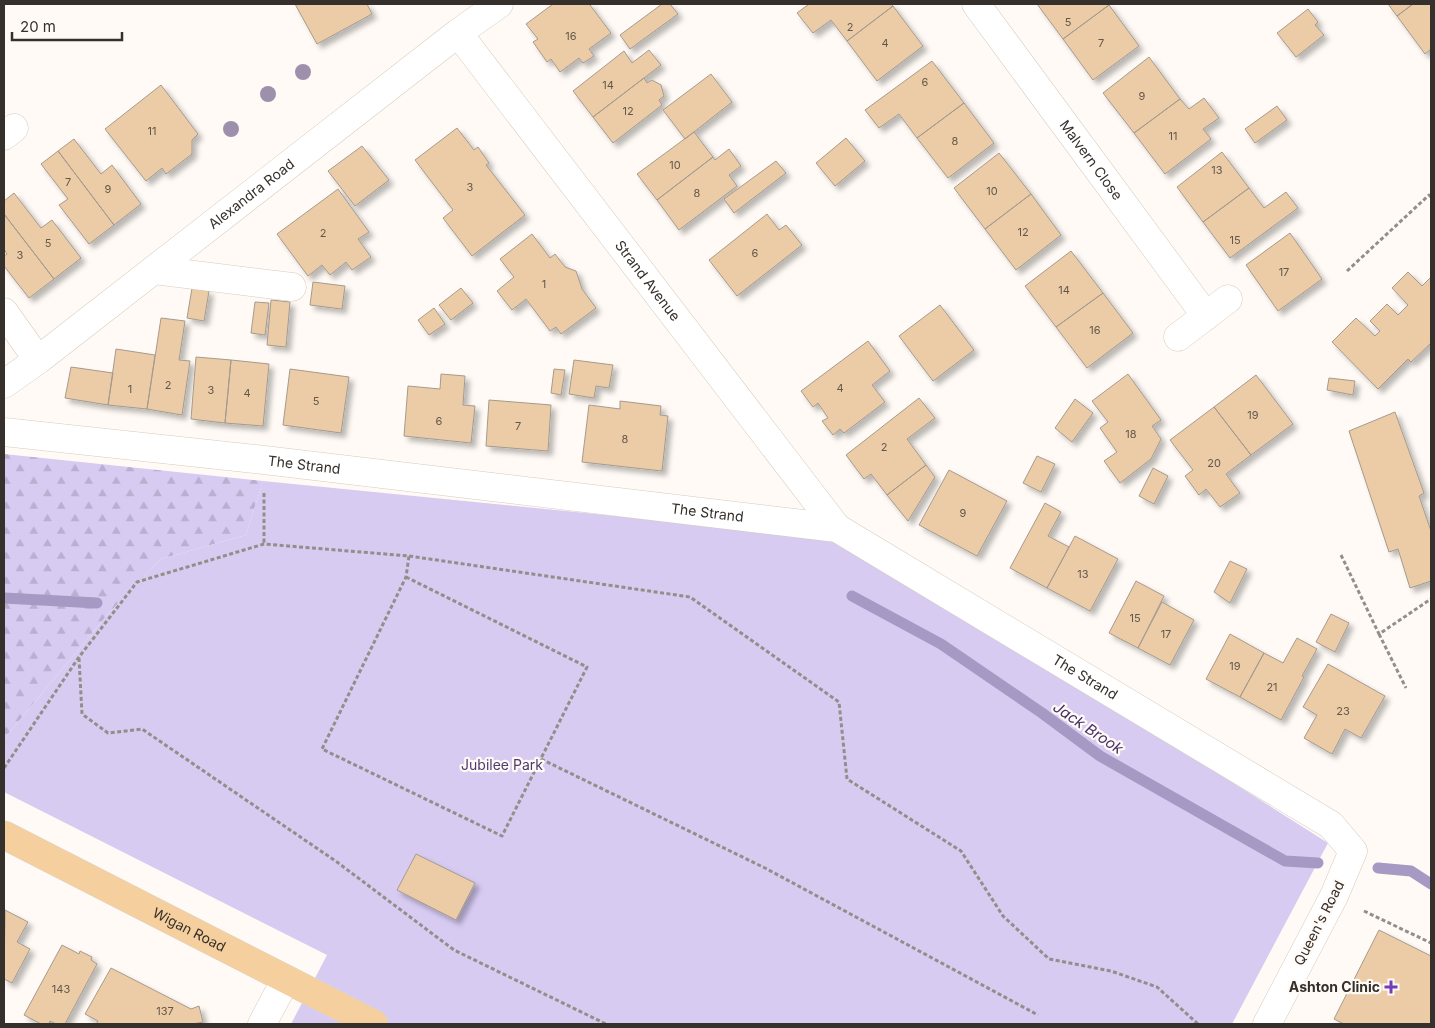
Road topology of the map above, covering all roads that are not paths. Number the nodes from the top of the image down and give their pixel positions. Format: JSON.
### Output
{"nodes":[{"id":1,"x":498,"y":4,"type":"edge"},
{"id":2,"x":976,"y":4,"type":"edge"},
{"id":3,"x":458,"y":33,"type":"junction"},
{"id":4,"x":154,"y":270,"type":"junction"},
{"id":5,"x":292,"y":288,"type":"dead end"},
{"id":6,"x":1228,"y":299,"type":"dead end"},
{"id":7,"x":4,"y":312,"type":"edge"},
{"id":8,"x":1206,"y":316,"type":"junction"},
{"id":9,"x":1178,"y":337,"type":"dead end"},
{"id":10,"x":38,"y":360,"type":"junction"},
{"id":11,"x":4,"y":384,"type":"edge"},
{"id":12,"x":4,"y":432,"type":"edge"},
{"id":13,"x":837,"y":528,"type":"junction"},
{"id":14,"x":1331,"y":825,"type":"joint"},
{"id":15,"x":4,"y":835,"type":"edge"},
{"id":16,"x":286,"y":980,"type":"junction"},
{"id":17,"x":262,"y":1024,"type":"edge"},
{"id":18,"x":374,"y":1024,"type":"edge"},
{"id":19,"x":1267,"y":1024,"type":"edge"}],
"edges":[{"from":1,"to":3,"type":"street","name":"Alexandra Road"},
{"from":2,"to":8,"type":"street","name":"Malvern Close"},
{"from":3,"to":4,"type":"street","name":"Alexandra Road"},
{"from":3,"to":13,"type":"street","name":"Strand Avenue"},
{"from":4,"to":5,"type":"street"},
{"from":4,"to":10,"type":"street","name":"Alexandra Road"},
{"from":6,"to":8,"type":"street"},
{"from":7,"to":10,"type":"street"},
{"from":8,"to":9,"type":"street"},
{"from":10,"to":11,"type":"street","name":"Alexandra Road"},
{"from":12,"to":13,"type":"street","name":"The Strand"},
{"from":13,"to":14,"type":"street","name":"The Strand"},
{"from":14,"to":19,"type":"street","name":"Queen's Road"},
{"from":15,"to":16,"type":"main road","name":"Wigan Road"},
{"from":16,"to":17,"type":"street"},
{"from":16,"to":18,"type":"main road","name":"Wigan Road"}]}
